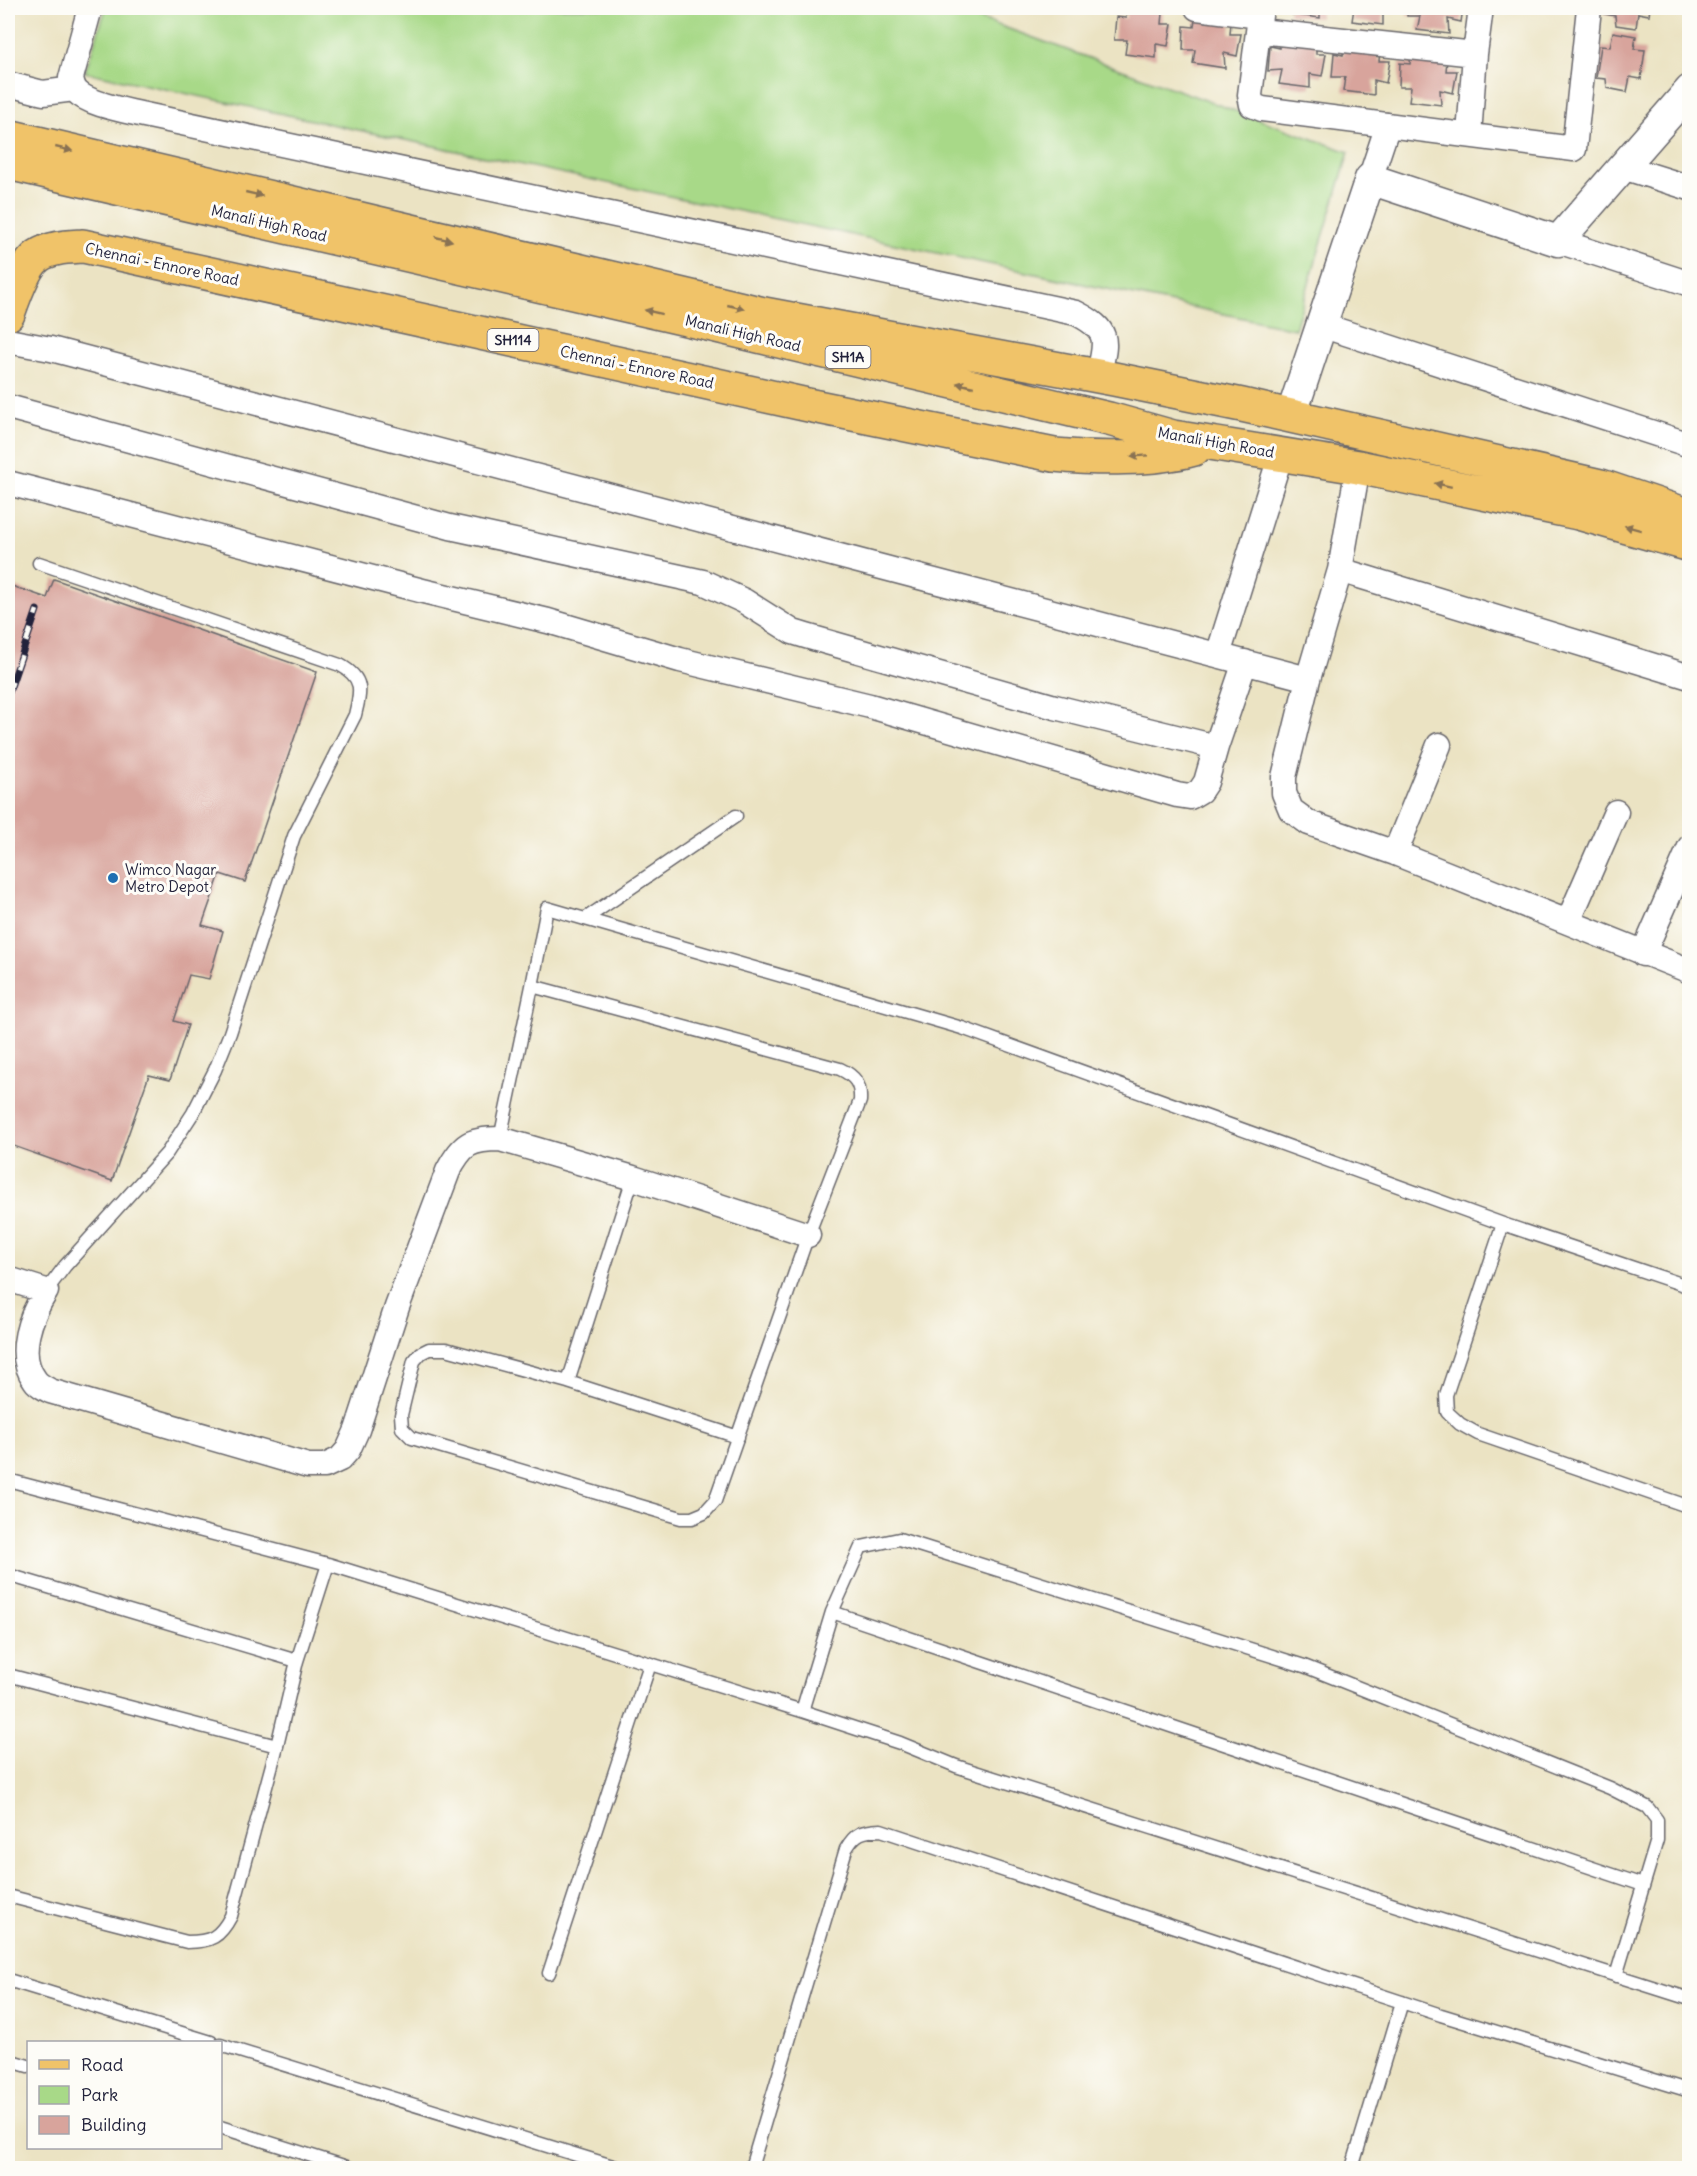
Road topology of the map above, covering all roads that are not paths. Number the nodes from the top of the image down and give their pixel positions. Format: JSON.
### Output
{"nodes":[{"id":1,"x":90,"y":8,"type":"edge"},
{"id":2,"x":1197,"y":8,"type":"edge"},
{"id":3,"x":1481,"y":8,"type":"edge"},
{"id":4,"x":1589,"y":8,"type":"edge"},
{"id":5,"x":1260,"y":18,"type":"edge"},
{"id":6,"x":1475,"y":54,"type":"junction"},
{"id":7,"x":8,"y":84,"type":"edge"},
{"id":8,"x":74,"y":89,"type":"junction"},
{"id":9,"x":1689,"y":90,"type":"edge"},
{"id":10,"x":1388,"y":124,"type":"junction"},
{"id":11,"x":1469,"y":135,"type":"junction"},
{"id":12,"x":8,"y":136,"type":"edge"},
{"id":13,"x":8,"y":163,"type":"edge"},
{"id":14,"x":1623,"y":167,"type":"junction"},
{"id":15,"x":1370,"y":178,"type":"junction"},
{"id":16,"x":1689,"y":188,"type":"edge"},
{"id":17,"x":1558,"y":241,"type":"junction"},
{"id":18,"x":1689,"y":284,"type":"edge"},
{"id":19,"x":8,"y":314,"type":"edge"},
{"id":20,"x":1321,"y":325,"type":"junction"},
{"id":21,"x":8,"y":341,"type":"edge"},
{"id":22,"x":1106,"y":378,"type":"junction"},
{"id":23,"x":1004,"y":394,"type":"junction"},
{"id":24,"x":1228,"y":402,"type":"junction"},
{"id":25,"x":8,"y":407,"type":"edge"},
{"id":26,"x":1065,"y":410,"type":"junction"},
{"id":27,"x":1291,"y":416,"type":"junction"},
{"id":28,"x":1109,"y":419,"type":"junction"},
{"id":29,"x":990,"y":442,"type":"junction"},
{"id":30,"x":1221,"y":443,"type":"junction"},
{"id":31,"x":1689,"y":445,"type":"edge"},
{"id":32,"x":1281,"y":454,"type":"junction"},
{"id":33,"x":1054,"y":455,"type":"junction"},
{"id":34,"x":1358,"y":467,"type":"junction"},
{"id":35,"x":8,"y":483,"type":"edge"},
{"id":36,"x":1689,"y":516,"type":"edge"},
{"id":37,"x":1689,"y":544,"type":"edge"},
{"id":38,"x":39,"y":563,"type":"dead end"},
{"id":39,"x":1340,"y":570,"type":"junction"},
{"id":40,"x":1218,"y":655,"type":"junction"},
{"id":41,"x":1245,"y":662,"type":"junction"},
{"id":42,"x":1689,"y":677,"type":"edge"},
{"id":43,"x":1308,"y":679,"type":"junction"},
{"id":44,"x":1439,"y":746,"type":"dead end"},
{"id":45,"x":1216,"y":747,"type":"junction"},
{"id":46,"x":1616,"y":812,"type":"dead end"},
{"id":47,"x":736,"y":816,"type":"dead end"},
{"id":48,"x":1689,"y":847,"type":"edge"},
{"id":49,"x":1395,"y":854,"type":"junction"},
{"id":50,"x":1684,"y":874,"type":"edge"},
{"id":51,"x":585,"y":919,"type":"junction"},
{"id":52,"x":1569,"y":922,"type":"junction"},
{"id":53,"x":1643,"y":954,"type":"junction"},
{"id":54,"x":1689,"y":972,"type":"edge"},
{"id":55,"x":532,"y":986,"type":"junction"},
{"id":56,"x":500,"y":1139,"type":"junction"},
{"id":57,"x":633,"y":1178,"type":"junction"},
{"id":58,"x":1503,"y":1224,"type":"junction"},
{"id":59,"x":808,"y":1235,"type":"junction"},
{"id":60,"x":8,"y":1279,"type":"edge"},
{"id":61,"x":1689,"y":1287,"type":"edge"},
{"id":62,"x":46,"y":1290,"type":"junction"},
{"id":63,"x":568,"y":1382,"type":"junction"},
{"id":64,"x":738,"y":1437,"type":"junction"},
{"id":65,"x":8,"y":1480,"type":"edge"},
{"id":66,"x":1689,"y":1507,"type":"edge"},
{"id":67,"x":327,"y":1564,"type":"junction"},
{"id":68,"x":8,"y":1575,"type":"edge"},
{"id":69,"x":832,"y":1612,"type":"junction"},
{"id":70,"x":297,"y":1661,"type":"junction"},
{"id":71,"x":650,"y":1664,"type":"junction"},
{"id":72,"x":8,"y":1675,"type":"edge"},
{"id":73,"x":802,"y":1711,"type":"junction"},
{"id":74,"x":277,"y":1746,"type":"junction"},
{"id":75,"x":1643,"y":1885,"type":"junction"},
{"id":76,"x":8,"y":1896,"type":"edge"},
{"id":77,"x":549,"y":1973,"type":"dead end"},
{"id":78,"x":1616,"y":1976,"type":"junction"},
{"id":79,"x":8,"y":1980,"type":"edge"},
{"id":80,"x":1689,"y":1999,"type":"edge"},
{"id":81,"x":1402,"y":2002,"type":"junction"},
{"id":82,"x":205,"y":2041,"type":"edge"},
{"id":83,"x":222,"y":2046,"type":"edge"},
{"id":84,"x":8,"y":2060,"type":"edge"},
{"id":85,"x":27,"y":2066,"type":"edge"},
{"id":86,"x":1689,"y":2091,"type":"edge"},
{"id":87,"x":222,"y":2128,"type":"edge"},
{"id":88,"x":350,"y":2169,"type":"edge"},
{"id":89,"x":619,"y":2169,"type":"edge"},
{"id":90,"x":751,"y":2169,"type":"edge"},
{"id":91,"x":1352,"y":2169,"type":"edge"}],
"edges":[{"from":1,"to":8,"type":"street"},
{"from":2,"to":5,"type":"street"},
{"from":3,"to":6,"type":"street"},
{"from":4,"to":11,"type":"street"},
{"from":5,"to":6,"type":"street"},
{"from":5,"to":10,"type":"street"},
{"from":6,"to":11,"type":"street"},
{"from":7,"to":8,"type":"street"},
{"from":8,"to":22,"type":"street"},
{"from":9,"to":14,"type":"street"},
{"from":10,"to":11,"type":"street"},
{"from":10,"to":15,"type":"street"},
{"from":12,"to":22,"type":"main road","name":"Manali High Road","number":"SH1A","one_way":true},
{"from":23,"to":13,"type":"main road","name":"Manali High Road","number":"SH1A","one_way":true},
{"from":14,"to":16,"type":"street"},
{"from":14,"to":17,"type":"street"},
{"from":15,"to":17,"type":"street"},
{"from":15,"to":20,"type":"street"},
{"from":17,"to":18,"type":"street"},
{"from":19,"to":29,"type":"main road","name":"Chennai - Ennore Road","number":"SH114"},
{"from":20,"to":27,"type":"street"},
{"from":20,"to":31,"type":"street"},
{"from":21,"to":40,"type":"street"},
{"from":22,"to":24,"type":"main road","name":"Manali High Road","number":"SH1A"},
{"from":22,"to":28,"type":"main road"},
{"from":23,"to":26,"type":"main road","name":"Manali High Road","number":"SH1A"},
{"from":23,"to":29,"type":"main road"},
{"from":24,"to":27,"type":"main road","name":"Manali High Road","number":"SH1A"},
{"from":24,"to":30,"type":"main road"},
{"from":25,"to":45,"type":"street"},
{"from":26,"to":28,"type":"main road","name":"Manali High Road","number":"SH1A"},
{"from":26,"to":33,"type":"main road"},
{"from":27,"to":36,"type":"main road","name":"Manali High Road","number":"SH1A"},
{"from":28,"to":30,"type":"main road","name":"Manali High Road","number":"SH1A"},
{"from":29,"to":33,"type":"main road","name":"Chennai - Ennore Road","number":"SH114"},
{"from":30,"to":32,"type":"main road","name":"Manali High Road","number":"SH1A"},
{"from":30,"to":33,"type":"main road","name":"Chennai - Ennore Road","one_way":true},
{"from":32,"to":34,"type":"main road","name":"Manali High Road","number":"SH1A"},
{"from":32,"to":40,"type":"street"},
{"from":37,"to":34,"type":"main road","name":"Manali High Road","number":"SH1A","one_way":true},
{"from":34,"to":39,"type":"street"},
{"from":35,"to":45,"type":"street"},
{"from":38,"to":62,"type":"lane"},
{"from":39,"to":42,"type":"street"},
{"from":39,"to":43,"type":"street"},
{"from":40,"to":41,"type":"street"},
{"from":41,"to":43,"type":"street"},
{"from":41,"to":45,"type":"street"},
{"from":43,"to":49,"type":"street"},
{"from":44,"to":49,"type":"street"},
{"from":46,"to":52,"type":"street"},
{"from":47,"to":51,"type":"lane"},
{"from":48,"to":50,"type":"street"},
{"from":49,"to":52,"type":"street"},
{"from":50,"to":53,"type":"street"},
{"from":51,"to":55,"type":"lane"},
{"from":51,"to":58,"type":"lane"},
{"from":52,"to":53,"type":"street"},
{"from":53,"to":54,"type":"street"},
{"from":55,"to":56,"type":"lane"},
{"from":55,"to":59,"type":"lane"},
{"from":56,"to":57,"type":"street"},
{"from":56,"to":62,"type":"street"},
{"from":57,"to":59,"type":"street"},
{"from":57,"to":63,"type":"lane"},
{"from":58,"to":61,"type":"lane"},
{"from":58,"to":66,"type":"lane"},
{"from":59,"to":64,"type":"lane"},
{"from":60,"to":62,"type":"street"},
{"from":63,"to":64,"type":"lane"},
{"from":63,"to":64,"type":"lane"},
{"from":65,"to":67,"type":"lane"},
{"from":67,"to":70,"type":"lane"},
{"from":67,"to":71,"type":"lane"},
{"from":68,"to":70,"type":"lane"},
{"from":69,"to":73,"type":"lane"},
{"from":69,"to":75,"type":"lane"},
{"from":69,"to":75,"type":"lane"},
{"from":70,"to":74,"type":"lane"},
{"from":71,"to":73,"type":"lane"},
{"from":71,"to":77,"type":"lane"},
{"from":72,"to":74,"type":"lane"},
{"from":73,"to":78,"type":"lane"},
{"from":74,"to":76,"type":"lane"},
{"from":75,"to":78,"type":"lane"},
{"from":78,"to":80,"type":"lane"},
{"from":79,"to":82,"type":"lane"},
{"from":81,"to":86,"type":"lane"},
{"from":81,"to":90,"type":"lane"},
{"from":81,"to":91,"type":"lane"},
{"from":83,"to":89,"type":"lane"},
{"from":84,"to":85,"type":"lane"},
{"from":87,"to":88,"type":"lane"}]}
